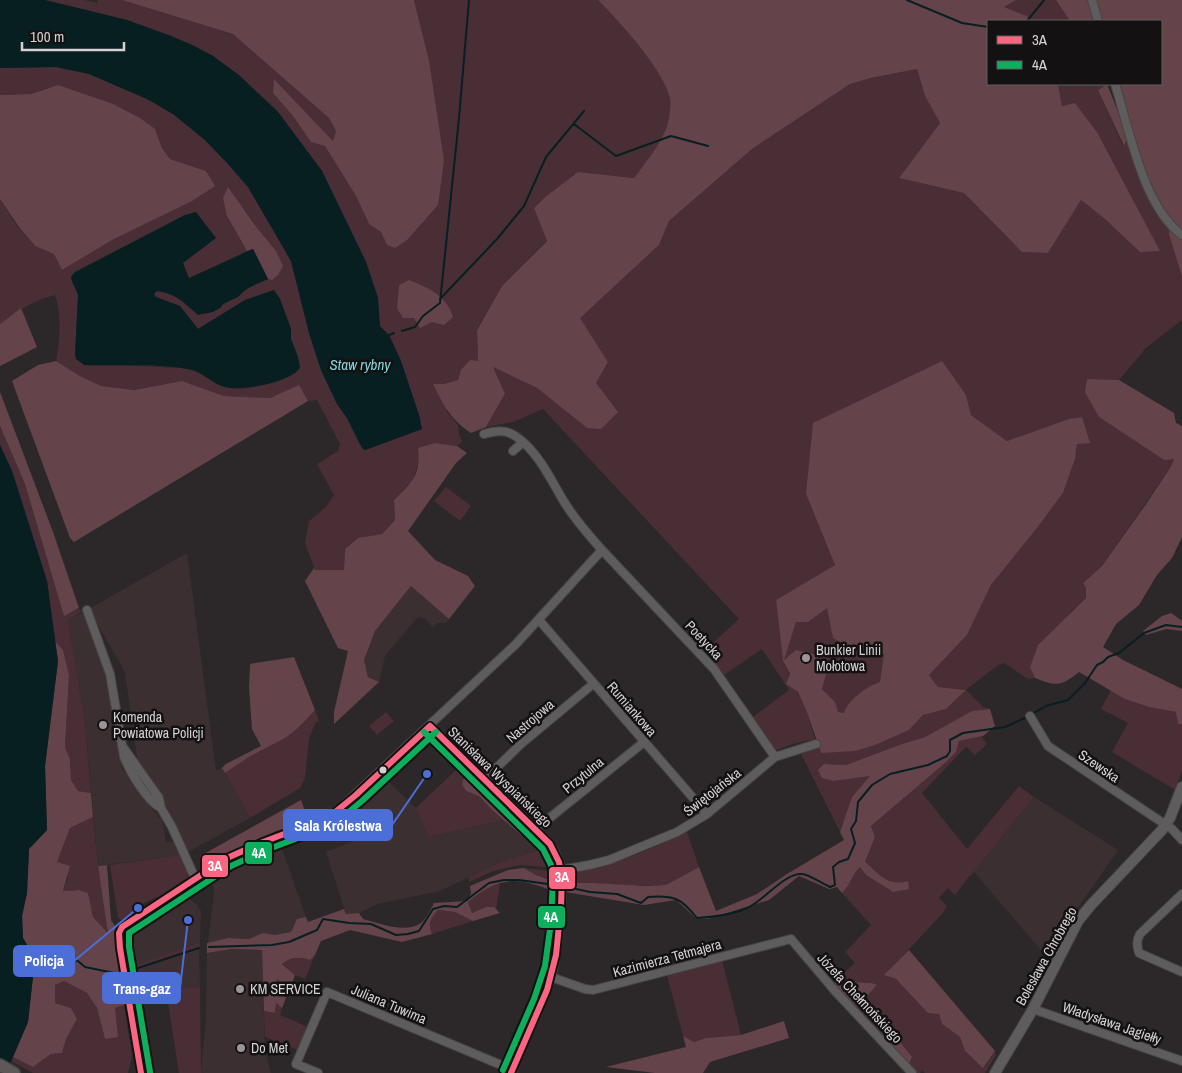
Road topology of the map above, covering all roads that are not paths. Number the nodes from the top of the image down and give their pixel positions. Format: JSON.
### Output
{"nodes":[{"id":1,"x":1092,"y":0,"type":"edge"},
{"id":2,"x":1098,"y":20,"type":"edge"},
{"id":3,"x":1115,"y":85,"type":"edge"},
{"id":4,"x":1182,"y":235,"type":"edge"},
{"id":5,"x":484,"y":434,"type":"dead end"},
{"id":6,"x":523,"y":442,"type":"junction"},
{"id":7,"x":513,"y":450,"type":"dead end"},
{"id":8,"x":602,"y":550,"type":"junction"},
{"id":9,"x":87,"y":610,"type":"dead end"},
{"id":10,"x":539,"y":620,"type":"junction"},
{"id":11,"x":593,"y":684,"type":"junction"},
{"id":12,"x":1030,"y":716,"type":"dead end"},
{"id":13,"x":430,"y":726,"type":"junction"},
{"id":14,"x":644,"y":742,"type":"junction"},
{"id":15,"x":816,"y":744,"type":"dead end"},
{"id":16,"x":775,"y":757,"type":"junction"},
{"id":17,"x":485,"y":779,"type":"junction"},
{"id":18,"x":1182,"y":787,"type":"edge"},
{"id":19,"x":706,"y":814,"type":"junction"},
{"id":20,"x":1165,"y":825,"type":"junction"},
{"id":21,"x":536,"y":829,"type":"junction"},
{"id":22,"x":1182,"y":840,"type":"edge"},
{"id":23,"x":561,"y":870,"type":"junction"},
{"id":24,"x":196,"y":878,"type":"junction"},
{"id":25,"x":1182,"y":894,"type":"edge"},
{"id":26,"x":791,"y":939,"type":"joint"},
{"id":27,"x":1182,"y":972,"type":"edge"},
{"id":28,"x":551,"y":977,"type":"junction"},
{"id":29,"x":1033,"y":1009,"type":"junction"},
{"id":30,"x":1182,"y":1061,"type":"edge"},
{"id":31,"x":0,"y":1065,"type":"edge"},
{"id":32,"x":512,"y":1071,"type":"edge"},
{"id":33,"x":14,"y":1073,"type":"edge"},
{"id":34,"x":140,"y":1073,"type":"edge"},
{"id":35,"x":318,"y":1073,"type":"edge"},
{"id":36,"x":912,"y":1073,"type":"edge"},
{"id":37,"x":995,"y":1073,"type":"edge"}],
"edges":[{"from":1,"to":2,"type":"street"},
{"from":3,"to":4,"type":"street"},
{"from":5,"to":6,"type":"street"},
{"from":6,"to":7,"type":"street"},
{"from":6,"to":8,"type":"street"},
{"from":8,"to":10,"type":"street","name":"Stanisława Wyspiańskiego"},
{"from":8,"to":16,"type":"street","name":"Poetycka"},
{"from":9,"to":24,"type":"street"},
{"from":10,"to":11,"type":"street","name":"Rumiankowa"},
{"from":10,"to":13,"type":"street","name":"Stanisława Wyspiańskiego"},
{"from":11,"to":14,"type":"street","name":"Rumiankowa"},
{"from":11,"to":17,"type":"street","name":"Nastrojowa"},
{"from":12,"to":20,"type":"street","name":"Szewska"},
{"from":13,"to":17,"type":"street","name":"Stanisława Wyspiańskiego"},
{"from":13,"to":24,"type":"street"},
{"from":14,"to":19,"type":"street","name":"Rumiankowa"},
{"from":14,"to":21,"type":"street","name":"Przytulna"},
{"from":15,"to":16,"type":"street","name":"Świętojańska"},
{"from":16,"to":19,"type":"street","name":"Świętojańska"},
{"from":17,"to":21,"type":"street","name":"Stanisława Wyspiańskiego"},
{"from":18,"to":20,"type":"street","name":"Bolesława Chrobrego"},
{"from":19,"to":23,"type":"street","name":"Świętojańska"},
{"from":20,"to":22,"type":"street","name":"Szewska"},
{"from":20,"to":29,"type":"street","name":"Bolesława Chrobrego"},
{"from":21,"to":23,"type":"street","name":"Stanisława Wyspiańskiego"},
{"from":23,"to":28,"type":"street","name":"Stanisława Wyspiańskiego"},
{"from":24,"to":34,"type":"street"},
{"from":25,"to":27,"type":"street"},
{"from":26,"to":28,"type":"street","name":"Kazimierza Tetmajera"},
{"from":26,"to":36,"type":"street","name":"Józefa Chełmońskiego"},
{"from":28,"to":32,"type":"street","name":"Stanisława Wyspiańskiego"},
{"from":29,"to":30,"type":"street","name":"Władysława Jagiełły"},
{"from":29,"to":37,"type":"street","name":"Bolesława Chrobrego"},
{"from":31,"to":33,"type":"main road"},
{"from":32,"to":35,"type":"street","name":"Juliana Tuwima"}]}
